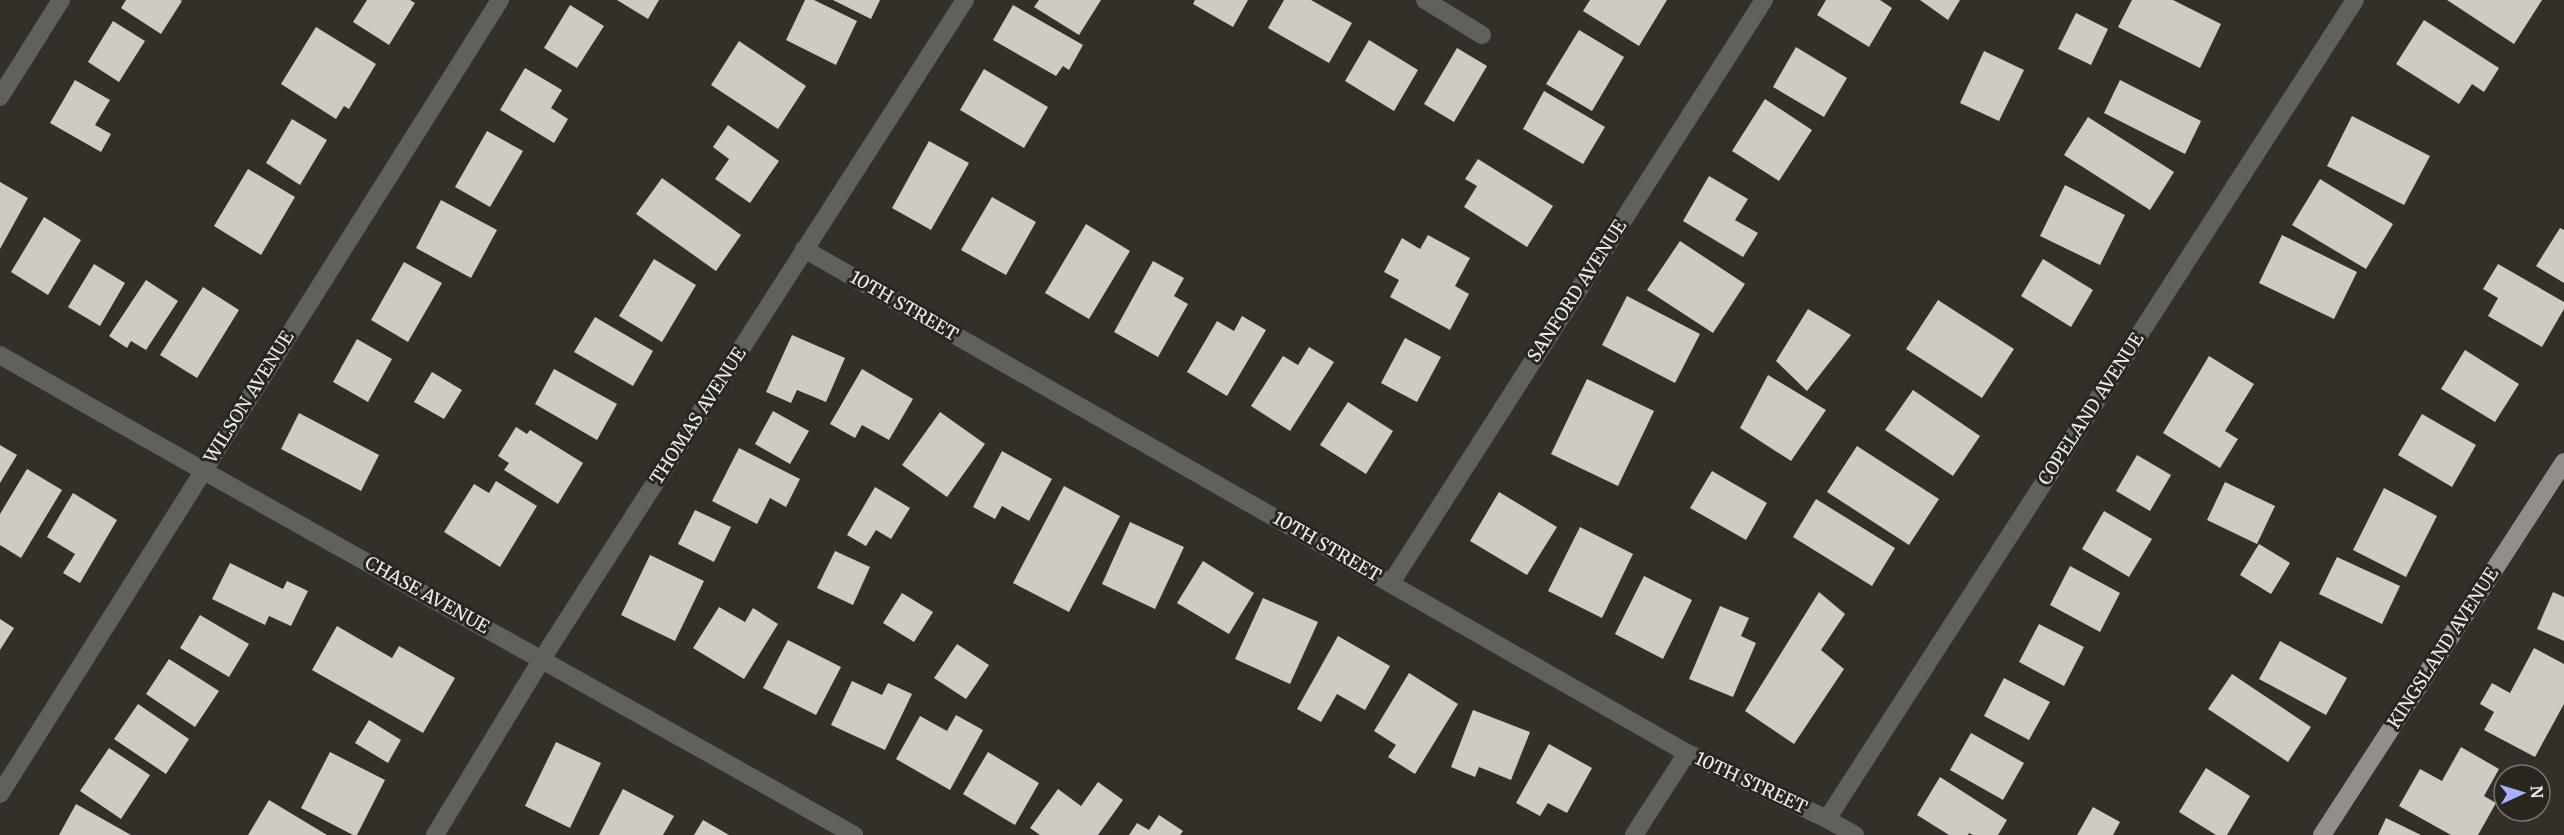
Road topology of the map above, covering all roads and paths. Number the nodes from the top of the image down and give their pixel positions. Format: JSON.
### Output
{"nodes":[{"id":1,"x":61,"y":0,"type":"edge"},
{"id":2,"x":500,"y":0,"type":"edge"},
{"id":3,"x":965,"y":0,"type":"edge"},
{"id":4,"x":1425,"y":0,"type":"edge"},
{"id":5,"x":1764,"y":0,"type":"edge"},
{"id":6,"x":2355,"y":0,"type":"edge"},
{"id":7,"x":1482,"y":35,"type":"dead end"},
{"id":8,"x":0,"y":97,"type":"edge"},
{"id":9,"x":804,"y":249,"type":"junction"},
{"id":10,"x":0,"y":355,"type":"edge"},
{"id":11,"x":2564,"y":462,"type":"edge"},
{"id":12,"x":202,"y":471,"type":"junction"},
{"id":13,"x":1391,"y":583,"type":"junction"},
{"id":14,"x":542,"y":659,"type":"junction"},
{"id":15,"x":1687,"y":753,"type":"junction"},
{"id":16,"x":0,"y":794,"type":"edge"},
{"id":17,"x":1827,"y":819,"type":"junction"},
{"id":18,"x":435,"y":835,"type":"edge"},
{"id":19,"x":854,"y":835,"type":"edge"},
{"id":20,"x":1634,"y":835,"type":"edge"},
{"id":21,"x":1855,"y":835,"type":"edge"},
{"id":22,"x":2322,"y":835,"type":"edge"}],
"edges":[{"from":1,"to":8,"type":"street"},
{"from":2,"to":12,"type":"street","name":"WILSON AVENUE"},
{"from":3,"to":9,"type":"street","name":"THOMAS AVENUE"},
{"from":4,"to":7,"type":"street"},
{"from":5,"to":13,"type":"street","name":"SANFORD AVENUE"},
{"from":6,"to":17,"type":"street","name":"COPELAND AVENUE"},
{"from":9,"to":13,"type":"street","name":"10TH STREET"},
{"from":9,"to":14,"type":"street","name":"THOMAS AVENUE"},
{"from":10,"to":12,"type":"street","name":"CHASE AVENUE"},
{"from":11,"to":22,"type":"main road","name":"KINGSLAND AVENUE"},
{"from":12,"to":14,"type":"street","name":"CHASE AVENUE"},
{"from":12,"to":16,"type":"street","name":"WILSON AVENUE"},
{"from":13,"to":15,"type":"street","name":"10TH STREET"},
{"from":14,"to":18,"type":"street","name":"THOMAS AVENUE"},
{"from":14,"to":19,"type":"street","name":"CHASE AVENUE"},
{"from":15,"to":17,"type":"street","name":"10TH STREET"},
{"from":15,"to":20,"type":"street"},
{"from":17,"to":21,"type":"street","name":"10TH STREET"}]}
